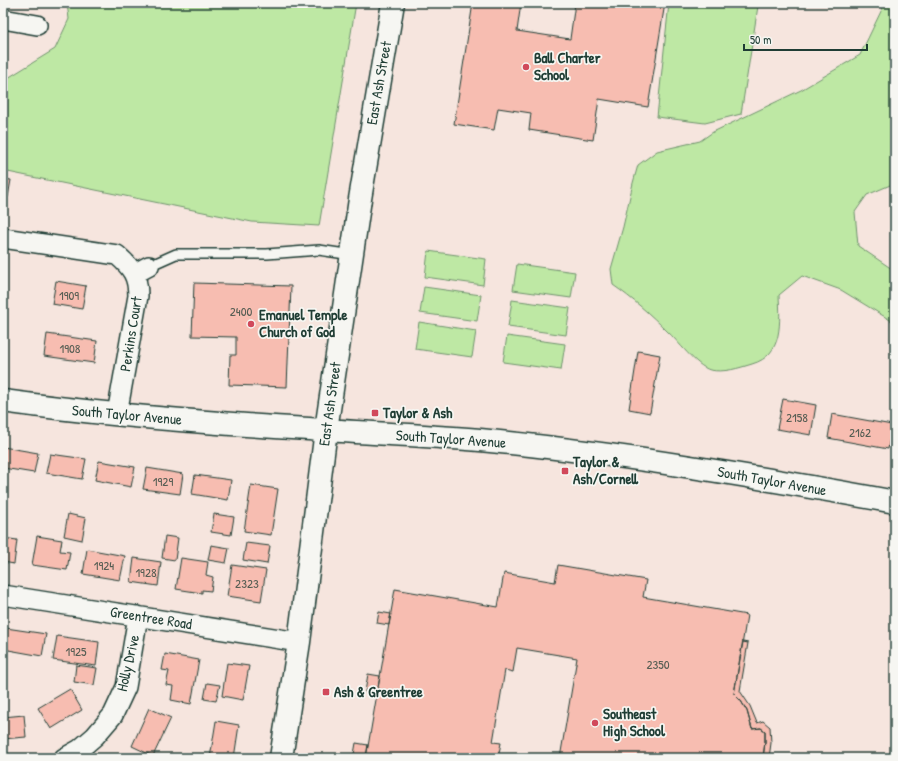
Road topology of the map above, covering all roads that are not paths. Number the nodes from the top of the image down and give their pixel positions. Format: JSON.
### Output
{"nodes":[{"id":1,"x":392,"y":3,"type":"edge"},
{"id":2,"x":3,"y":19,"type":"edge"},
{"id":3,"x":37,"y":25,"type":"dead end"},
{"id":4,"x":3,"y":238,"type":"edge"},
{"id":5,"x":352,"y":255,"type":"junction"},
{"id":6,"x":142,"y":270,"type":"junction"},
{"id":7,"x":3,"y":401,"type":"edge"},
{"id":8,"x":117,"y":414,"type":"junction"},
{"id":9,"x":326,"y":430,"type":"junction"},
{"id":10,"x":895,"y":502,"type":"edge"},
{"id":11,"x":3,"y":595,"type":"edge"},
{"id":12,"x":138,"y":616,"type":"junction"},
{"id":13,"x":299,"y":642,"type":"junction"},
{"id":14,"x":64,"y":758,"type":"edge"},
{"id":15,"x":281,"y":758,"type":"edge"}],
"edges":[{"from":1,"to":5,"type":"street","name":"East Ash Street"},
{"from":2,"to":3,"type":"street"},
{"from":4,"to":6,"type":"street","name":"Perkins Court"},
{"from":5,"to":6,"type":"lane"},
{"from":5,"to":9,"type":"street","name":"East Ash Street"},
{"from":6,"to":8,"type":"street","name":"Perkins Court"},
{"from":7,"to":8,"type":"street","name":"South Taylor Avenue"},
{"from":8,"to":9,"type":"street","name":"South Taylor Avenue"},
{"from":9,"to":10,"type":"street","name":"South Taylor Avenue"},
{"from":9,"to":13,"type":"street","name":"East Ash Street"},
{"from":11,"to":12,"type":"street","name":"Greentree Road"},
{"from":12,"to":13,"type":"street","name":"Greentree Road"},
{"from":12,"to":14,"type":"street","name":"Holly Drive"},
{"from":13,"to":15,"type":"street","name":"East Ash Street"}]}
